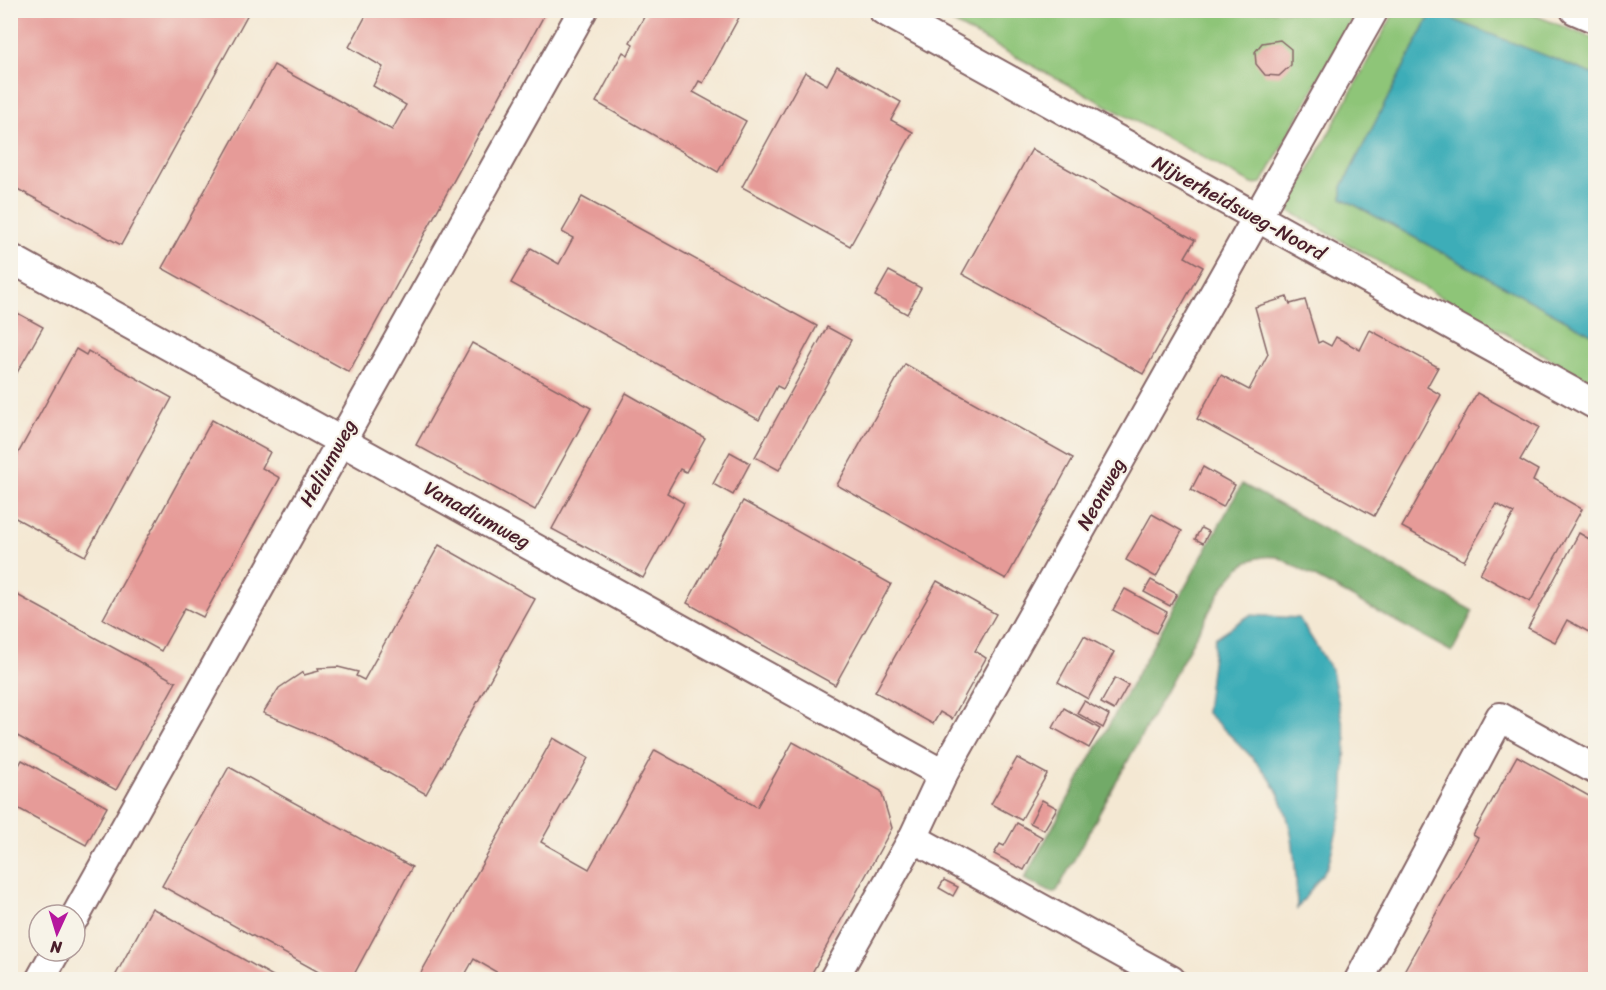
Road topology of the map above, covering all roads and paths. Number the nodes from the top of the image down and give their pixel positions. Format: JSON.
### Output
{"nodes":[{"id":1,"x":583,"y":10,"type":"edge"},
{"id":2,"x":883,"y":10,"type":"edge"},
{"id":3,"x":1374,"y":10,"type":"edge"},
{"id":4,"x":1575,"y":10,"type":"edge"},
{"id":5,"x":1596,"y":19,"type":"edge"},
{"id":6,"x":1257,"y":218,"type":"junction"},
{"id":7,"x":10,"y":258,"type":"edge"},
{"id":8,"x":1596,"y":405,"type":"edge"},
{"id":9,"x":341,"y":439,"type":"junction"},
{"id":10,"x":1596,"y":770,"type":"edge"},
{"id":11,"x":943,"y":774,"type":"junction"},
{"id":12,"x":913,"y":838,"type":"junction"},
{"id":13,"x":83,"y":903,"type":"edge"},
{"id":14,"x":49,"y":963,"type":"edge"},
{"id":15,"x":41,"y":978,"type":"edge"},
{"id":16,"x":833,"y":980,"type":"edge"},
{"id":17,"x":1171,"y":980,"type":"edge"},
{"id":18,"x":1359,"y":980,"type":"edge"}],
"edges":[{"from":1,"to":9,"type":"street","name":"Heliumweg"},
{"from":2,"to":6,"type":"street","name":"Nijverheidsweg-Noord"},
{"from":3,"to":6,"type":"street","name":"Neonweg"},
{"from":4,"to":5,"type":"street"},
{"from":6,"to":8,"type":"street","name":"Nijverheidsweg-Noord"},
{"from":6,"to":11,"type":"street","name":"Neonweg"},
{"from":7,"to":9,"type":"street","name":"Vanadiumweg"},
{"from":9,"to":11,"type":"street","name":"Vanadiumweg"},
{"from":9,"to":13,"type":"street","name":"Heliumweg"},
{"from":10,"to":18,"type":"street"},
{"from":11,"to":12,"type":"street","name":"Neonweg"},
{"from":12,"to":16,"type":"street","name":"Neonweg"},
{"from":12,"to":17,"type":"street"},
{"from":14,"to":15,"type":"street"}]}
